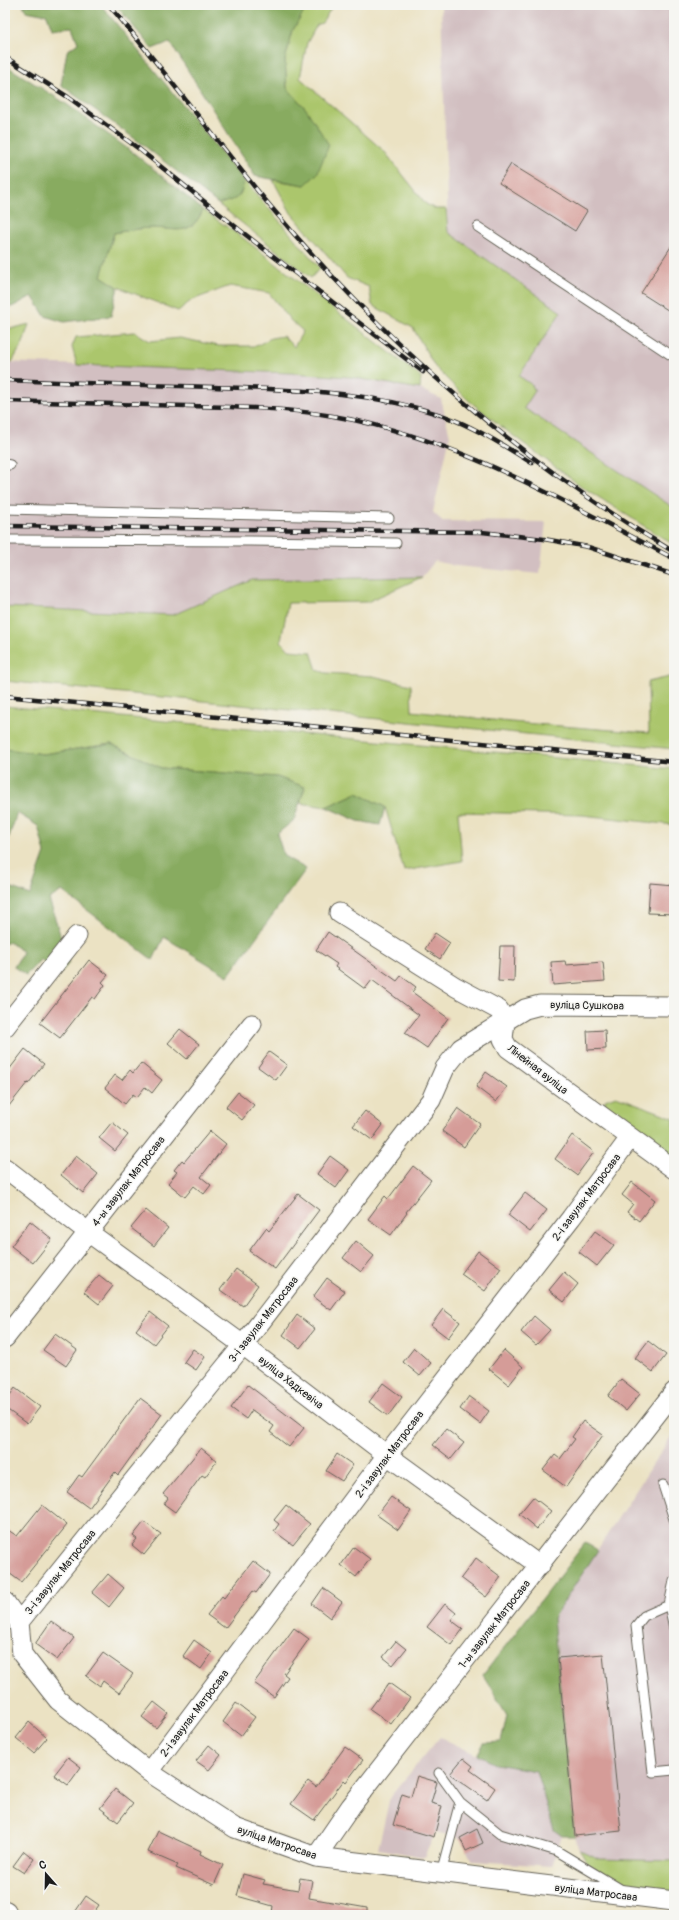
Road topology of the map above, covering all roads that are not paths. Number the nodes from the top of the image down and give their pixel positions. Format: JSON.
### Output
{"nodes":[{"id":1,"x":478,"y":227,"type":"dead end"},
{"id":2,"x":674,"y":357,"type":"edge"},
{"id":3,"x":5,"y":509,"type":"edge"},
{"id":4,"x":389,"y":518,"type":"dead end"},
{"id":5,"x":5,"y":540,"type":"edge"},
{"id":6,"x":396,"y":543,"type":"dead end"},
{"id":7,"x":339,"y":912,"type":"dead end"},
{"id":8,"x":77,"y":936,"type":"dead end"},
{"id":9,"x":674,"y":1006,"type":"edge"},
{"id":10,"x":505,"y":1022,"type":"junction"},
{"id":11,"x":252,"y":1024,"type":"dead end"},
{"id":12,"x":5,"y":1027,"type":"edge"},
{"id":13,"x":630,"y":1138,"type":"junction"},
{"id":14,"x":5,"y":1168,"type":"edge"},
{"id":15,"x":674,"y":1169,"type":"edge"},
{"id":16,"x":88,"y":1232,"type":"junction"},
{"id":17,"x":5,"y":1338,"type":"edge"},
{"id":18,"x":243,"y":1345,"type":"junction"},
{"id":19,"x":674,"y":1392,"type":"edge"},
{"id":20,"x":387,"y":1455,"type":"junction"},
{"id":21,"x":664,"y":1485,"type":"dead end"},
{"id":22,"x":674,"y":1519,"type":"edge"},
{"id":23,"x":540,"y":1566,"type":"junction"},
{"id":24,"x":674,"y":1581,"type":"edge"},
{"id":25,"x":5,"y":1602,"type":"edge"},
{"id":26,"x":670,"y":1606,"type":"junction"},
{"id":27,"x":19,"y":1622,"type":"junction"},
{"id":28,"x":674,"y":1628,"type":"edge"},
{"id":29,"x":674,"y":1770,"type":"edge"},
{"id":30,"x":150,"y":1772,"type":"junction"},
{"id":31,"x":439,"y":1773,"type":"dead end"},
{"id":32,"x":460,"y":1802,"type":"junction"},
{"id":33,"x":316,"y":1857,"type":"junction"},
{"id":34,"x":441,"y":1873,"type":"junction"},
{"id":35,"x":632,"y":1896,"type":"junction"},
{"id":36,"x":674,"y":1901,"type":"edge"}],
"edges":[{"from":1,"to":2,"type":"lane"},
{"from":3,"to":4,"type":"lane"},
{"from":5,"to":6,"type":"lane"},
{"from":7,"to":10,"type":"street"},
{"from":8,"to":12,"type":"street"},
{"from":9,"to":10,"type":"street","name":"вуліца Сушкова"},
{"from":10,"to":13,"type":"street","name":"Лінейная вуліца"},
{"from":10,"to":18,"type":"street","name":"3-і завулак Матросава"},
{"from":11,"to":16,"type":"street","name":"4-ы завулак Матросава"},
{"from":13,"to":15,"type":"street","name":"Лінейная вуліца"},
{"from":13,"to":20,"type":"street","name":"2-і завулак Матросава"},
{"from":14,"to":16,"type":"street","name":"вуліца Хадкевіча"},
{"from":16,"to":17,"type":"street","name":"4-ы завулак Матросава"},
{"from":16,"to":18,"type":"street","name":"вуліца Хадкевіча"},
{"from":18,"to":20,"type":"street","name":"вуліца Хадкевіча"},
{"from":18,"to":27,"type":"street","name":"3-і завулак Матросава"},
{"from":19,"to":23,"type":"street","name":"1-ы завулак Матросава"},
{"from":20,"to":23,"type":"street","name":"вуліца Хадкевіча"},
{"from":20,"to":30,"type":"street","name":"2-і завулак Матросава"},
{"from":21,"to":22,"type":"lane"},
{"from":23,"to":33,"type":"street","name":"1-ы завулак Матросава"},
{"from":24,"to":26,"type":"lane"},
{"from":25,"to":27,"type":"street","name":"вуліца Матросава"},
{"from":26,"to":28,"type":"lane"},
{"from":26,"to":29,"type":"lane"},
{"from":27,"to":30,"type":"street","name":"вуліца Матросава"},
{"from":30,"to":33,"type":"street","name":"вуліца Матросава"},
{"from":31,"to":32,"type":"lane"},
{"from":32,"to":34,"type":"lane"},
{"from":32,"to":35,"type":"lane"},
{"from":33,"to":34,"type":"street","name":"вуліца Матросава"},
{"from":34,"to":35,"type":"street","name":"вуліца Матросава"},
{"from":35,"to":36,"type":"street","name":"вуліца Матросава"}]}
